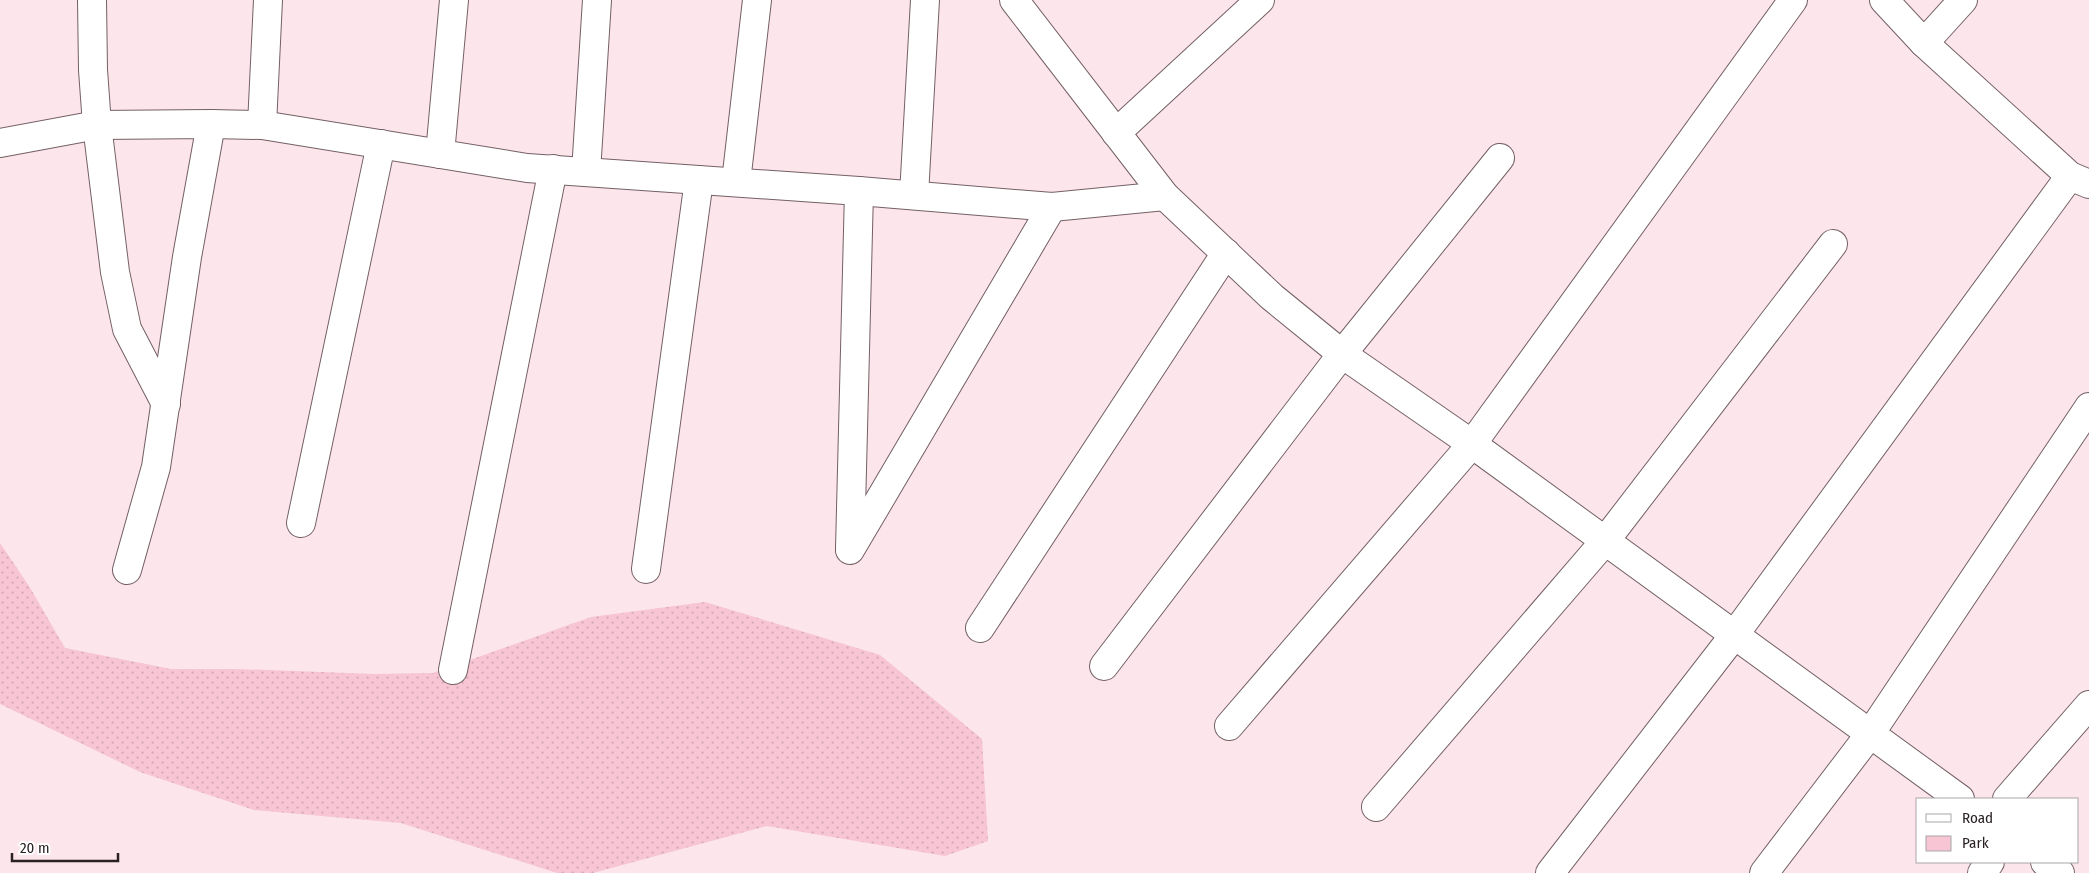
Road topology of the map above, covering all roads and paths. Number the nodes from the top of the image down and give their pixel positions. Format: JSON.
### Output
{"nodes":[{"id":1,"x":92,"y":0,"type":"edge"},
{"id":2,"x":268,"y":0,"type":"edge"},
{"id":3,"x":454,"y":0,"type":"edge"},
{"id":4,"x":597,"y":0,"type":"edge"},
{"id":5,"x":757,"y":0,"type":"edge"},
{"id":6,"x":925,"y":0,"type":"edge"},
{"id":7,"x":1014,"y":0,"type":"edge"},
{"id":8,"x":1260,"y":0,"type":"edge"},
{"id":9,"x":1793,"y":0,"type":"edge"},
{"id":10,"x":1884,"y":0,"type":"edge"},
{"id":11,"x":1963,"y":0,"type":"edge"},
{"id":12,"x":1924,"y":43,"type":"junction"},
{"id":13,"x":211,"y":124,"type":"junction"},
{"id":14,"x":97,"y":125,"type":"junction"},
{"id":15,"x":262,"y":126,"type":"junction"},
{"id":16,"x":1116,"y":133,"type":"junction"},
{"id":17,"x":0,"y":143,"type":"edge"},
{"id":18,"x":381,"y":144,"type":"junction"},
{"id":19,"x":440,"y":154,"type":"junction"},
{"id":20,"x":1500,"y":158,"type":"dead end"},
{"id":21,"x":553,"y":169,"type":"junction"},
{"id":22,"x":586,"y":172,"type":"junction"},
{"id":23,"x":699,"y":180,"type":"junction"},
{"id":24,"x":2080,"y":180,"type":"edge"},
{"id":25,"x":736,"y":182,"type":"junction"},
{"id":26,"x":859,"y":191,"type":"junction"},
{"id":27,"x":914,"y":195,"type":"junction"},
{"id":28,"x":1165,"y":196,"type":"junction"},
{"id":29,"x":1052,"y":207,"type":"junction"},
{"id":30,"x":1833,"y":244,"type":"dead end"},
{"id":31,"x":1226,"y":253,"type":"junction"},
{"id":32,"x":1342,"y":354,"type":"junction"},
{"id":33,"x":166,"y":404,"type":"junction"},
{"id":34,"x":2089,"y":406,"type":"edge"},
{"id":35,"x":1472,"y":444,"type":"junction"},
{"id":36,"x":301,"y":523,"type":"dead end"},
{"id":37,"x":1605,"y":541,"type":"junction"},
{"id":38,"x":646,"y":569,"type":"dead end"},
{"id":39,"x":127,"y":570,"type":"dead end"},
{"id":40,"x":980,"y":628,"type":"dead end"},
{"id":41,"x":1735,"y":634,"type":"junction"},
{"id":42,"x":1104,"y":666,"type":"dead end"},
{"id":43,"x":454,"y":670,"type":"dead end"},
{"id":44,"x":2089,"y":705,"type":"edge"},
{"id":45,"x":1229,"y":726,"type":"dead end"},
{"id":46,"x":1870,"y":734,"type":"junction"},
{"id":47,"x":1959,"y":798,"type":"edge"},
{"id":48,"x":2008,"y":798,"type":"edge"},
{"id":49,"x":1376,"y":807,"type":"dead end"},
{"id":50,"x":2046,"y":863,"type":"edge"},
{"id":51,"x":1550,"y":873,"type":"edge"},
{"id":52,"x":1764,"y":873,"type":"edge"},
{"id":53,"x":2060,"y":873,"type":"edge"}],
"edges":[{"from":1,"to":14,"type":"street"},
{"from":2,"to":15,"type":"street"},
{"from":3,"to":19,"type":"street"},
{"from":4,"to":22,"type":"street"},
{"from":5,"to":25,"type":"street"},
{"from":6,"to":27,"type":"street"},
{"from":7,"to":16,"type":"street"},
{"from":8,"to":16,"type":"street"},
{"from":9,"to":35,"type":"street"},
{"from":10,"to":12,"type":"street"},
{"from":11,"to":12,"type":"street"},
{"from":12,"to":24,"type":"street"},
{"from":13,"to":14,"type":"street"},
{"from":13,"to":15,"type":"street"},
{"from":13,"to":33,"type":"street"},
{"from":14,"to":17,"type":"street"},
{"from":14,"to":33,"type":"street"},
{"from":15,"to":18,"type":"street"},
{"from":16,"to":28,"type":"street"},
{"from":18,"to":19,"type":"street"},
{"from":18,"to":36,"type":"street"},
{"from":19,"to":21,"type":"street"},
{"from":20,"to":32,"type":"street"},
{"from":21,"to":22,"type":"street"},
{"from":21,"to":43,"type":"street"},
{"from":22,"to":23,"type":"street"},
{"from":23,"to":25,"type":"street"},
{"from":23,"to":38,"type":"street"},
{"from":24,"to":41,"type":"street"},
{"from":25,"to":26,"type":"street"},
{"from":26,"to":27,"type":"street"},
{"from":26,"to":29,"type":"street"},
{"from":27,"to":29,"type":"street"},
{"from":28,"to":29,"type":"street"},
{"from":28,"to":31,"type":"street"},
{"from":30,"to":37,"type":"street"},
{"from":31,"to":32,"type":"street"},
{"from":31,"to":40,"type":"street"},
{"from":32,"to":35,"type":"street"},
{"from":32,"to":42,"type":"street"},
{"from":33,"to":39,"type":"street"},
{"from":34,"to":46,"type":"street"},
{"from":35,"to":37,"type":"street"},
{"from":35,"to":45,"type":"street"},
{"from":37,"to":41,"type":"street"},
{"from":37,"to":49,"type":"street"},
{"from":41,"to":46,"type":"street"},
{"from":41,"to":51,"type":"street"},
{"from":44,"to":48,"type":"street"},
{"from":46,"to":47,"type":"street"},
{"from":46,"to":52,"type":"street"},
{"from":50,"to":53,"type":"street"}]}
